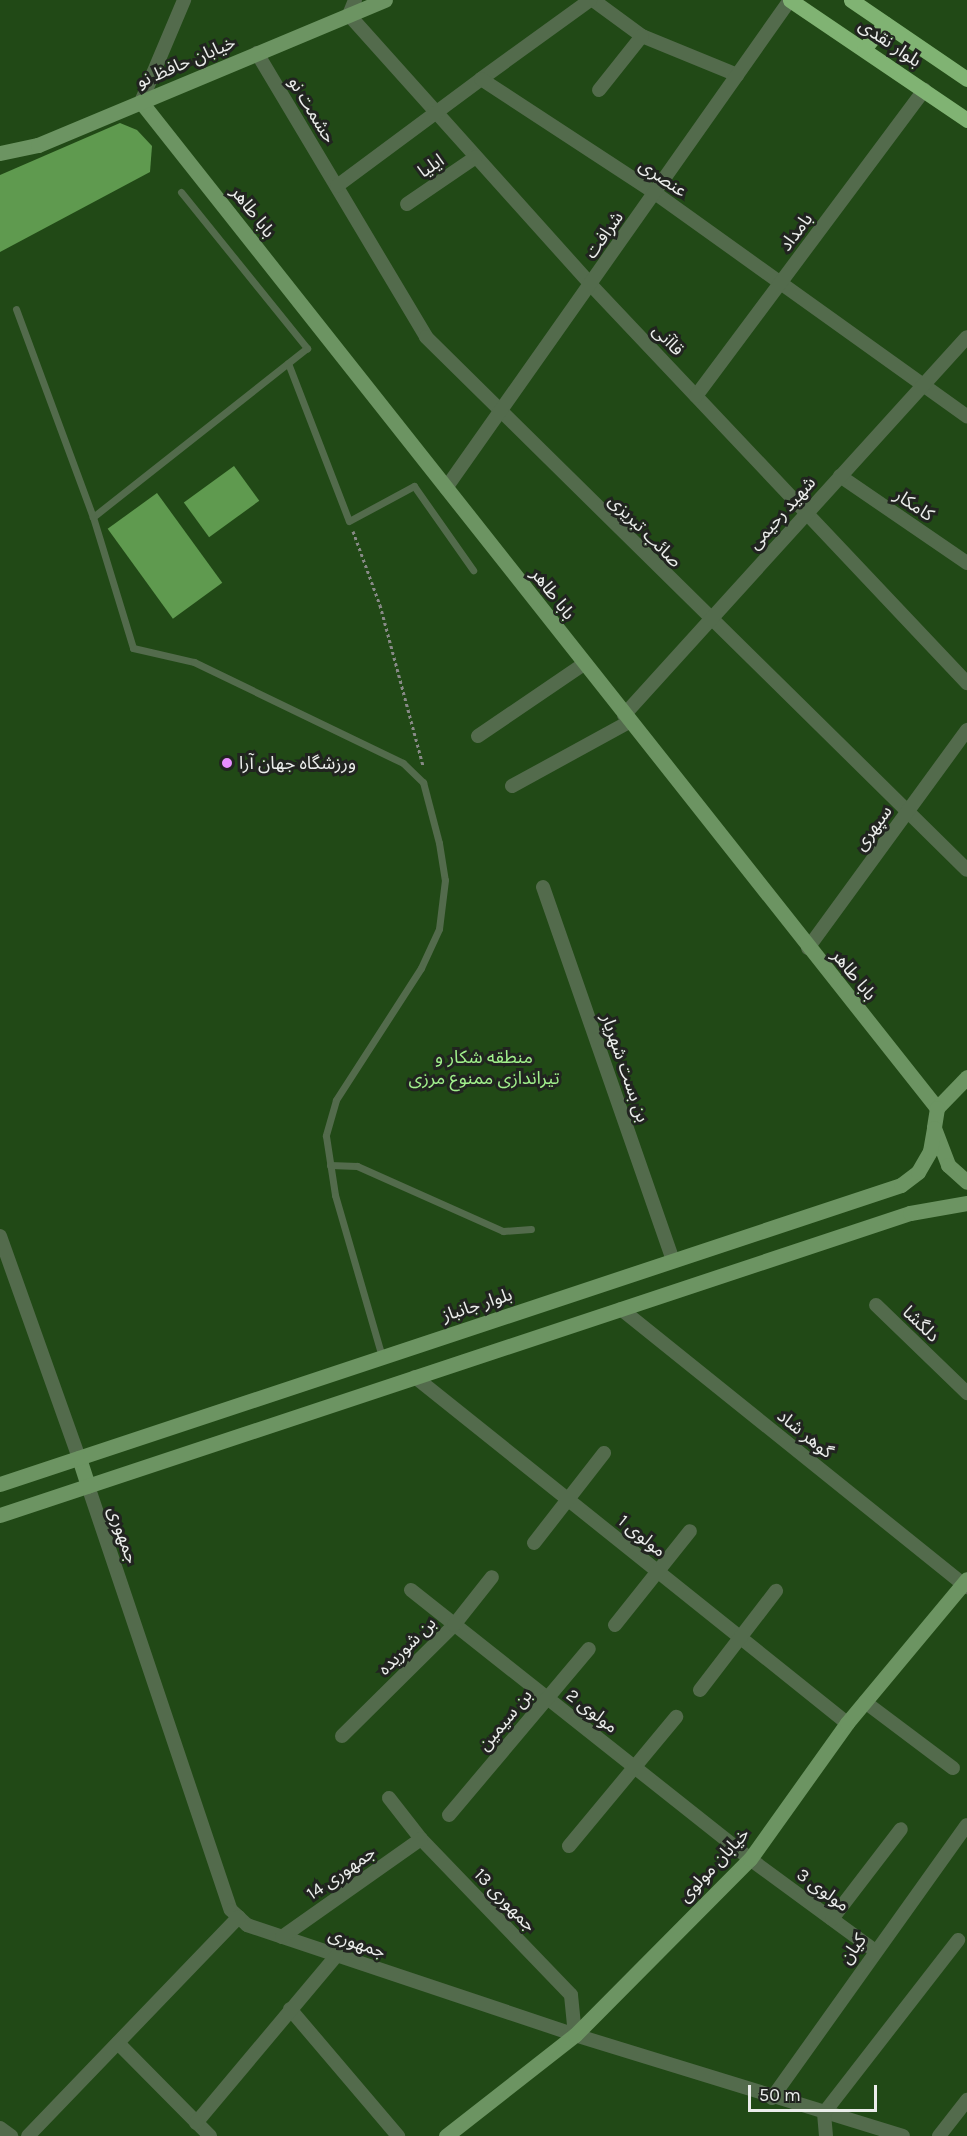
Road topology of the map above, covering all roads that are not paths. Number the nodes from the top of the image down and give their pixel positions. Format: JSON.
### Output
{"nodes":[{"id":1,"x":184,"y":0,"type":"edge"},
{"id":2,"x":355,"y":0,"type":"edge"},
{"id":3,"x":385,"y":0,"type":"edge"},
{"id":4,"x":592,"y":0,"type":"edge"},
{"id":5,"x":790,"y":0,"type":"edge"},
{"id":6,"x":851,"y":0,"type":"edge"},
{"id":7,"x":349,"y":15,"type":"junction"},
{"id":8,"x":885,"y":23,"type":"junction"},
{"id":9,"x":642,"y":36,"type":"junction"},
{"id":10,"x":864,"y":49,"type":"junction"},
{"id":11,"x":257,"y":53,"type":"junction"},
{"id":12,"x":737,"y":75,"type":"junction"},
{"id":13,"x":482,"y":80,"type":"junction"},
{"id":14,"x":967,"y":80,"type":"edge"},
{"id":15,"x":599,"y":90,"type":"dead end"},
{"id":16,"x":924,"y":90,"type":"junction"},
{"id":17,"x":141,"y":102,"type":"junction"},
{"id":18,"x":437,"y":113,"type":"junction"},
{"id":19,"x":967,"y":120,"type":"edge"},
{"id":20,"x":0,"y":153,"type":"edge"},
{"id":21,"x":476,"y":157,"type":"junction"},
{"id":22,"x":337,"y":186,"type":"junction"},
{"id":23,"x":181,"y":192,"type":"dead end"},
{"id":24,"x":656,"y":193,"type":"junction"},
{"id":25,"x":407,"y":204,"type":"dead end"},
{"id":26,"x":780,"y":283,"type":"junction"},
{"id":27,"x":591,"y":285,"type":"junction"},
{"id":28,"x":16,"y":309,"type":"dead end"},
{"id":29,"x":967,"y":337,"type":"edge"},
{"id":30,"x":288,"y":363,"type":"junction"},
{"id":31,"x":923,"y":385,"type":"junction"},
{"id":32,"x":696,"y":396,"type":"junction"},
{"id":33,"x":500,"y":413,"type":"junction"},
{"id":34,"x":967,"y":416,"type":"edge"},
{"id":35,"x":840,"y":476,"type":"junction"},
{"id":36,"x":446,"y":488,"type":"junction"},
{"id":37,"x":807,"y":512,"type":"junction"},
{"id":38,"x":93,"y":517,"type":"junction"},
{"id":39,"x":967,"y":563,"type":"edge"},
{"id":40,"x":473,"y":570,"type":"dead end"},
{"id":41,"x":709,"y":621,"type":"junction"},
{"id":42,"x":584,"y":664,"type":"junction"},
{"id":43,"x":967,"y":683,"type":"edge"},
{"id":44,"x":627,"y":718,"type":"junction"},
{"id":45,"x":967,"y":730,"type":"edge"},
{"id":46,"x":478,"y":736,"type":"dead end"},
{"id":47,"x":512,"y":786,"type":"dead end"},
{"id":48,"x":907,"y":812,"type":"junction"},
{"id":49,"x":967,"y":870,"type":"edge"},
{"id":50,"x":543,"y":887,"type":"dead end"},
{"id":51,"x":808,"y":948,"type":"junction"},
{"id":52,"x":967,"y":1077,"type":"edge"},
{"id":53,"x":937,"y":1108,"type":"junction"},
{"id":54,"x":934,"y":1128,"type":"junction"},
{"id":55,"x":330,"y":1165,"type":"junction"},
{"id":56,"x":967,"y":1182,"type":"edge"},
{"id":57,"x":967,"y":1203,"type":"edge"},
{"id":58,"x":531,"y":1229,"type":"dead end"},
{"id":59,"x":0,"y":1236,"type":"edge"},
{"id":60,"x":673,"y":1261,"type":"junction"},
{"id":61,"x":876,"y":1305,"type":"dead end"},
{"id":62,"x":621,"y":1309,"type":"junction"},
{"id":63,"x":382,"y":1357,"type":"junction"},
{"id":64,"x":415,"y":1377,"type":"junction"},
{"id":65,"x":967,"y":1393,"type":"edge"},
{"id":66,"x":604,"y":1454,"type":"dead end"},
{"id":67,"x":79,"y":1458,"type":"junction"},
{"id":68,"x":0,"y":1484,"type":"edge"},
{"id":69,"x":88,"y":1486,"type":"junction"},
{"id":70,"x":568,"y":1500,"type":"junction"},
{"id":71,"x":0,"y":1515,"type":"edge"},
{"id":72,"x":690,"y":1531,"type":"dead end"},
{"id":73,"x":534,"y":1543,"type":"dead end"},
{"id":74,"x":658,"y":1573,"type":"junction"},
{"id":75,"x":492,"y":1576,"type":"dead end"},
{"id":76,"x":966,"y":1583,"type":"edge"},
{"id":77,"x":411,"y":1590,"type":"dead end"},
{"id":78,"x":776,"y":1591,"type":"dead end"},
{"id":79,"x":454,"y":1624,"type":"junction"},
{"id":80,"x":615,"y":1625,"type":"dead end"},
{"id":81,"x":740,"y":1638,"type":"junction"},
{"id":82,"x":588,"y":1649,"type":"dead end"},
{"id":83,"x":700,"y":1690,"type":"dead end"},
{"id":84,"x":547,"y":1698,"type":"junction"},
{"id":85,"x":865,"y":1702,"type":"junction"},
{"id":86,"x":676,"y":1716,"type":"dead end"},
{"id":87,"x":847,"y":1723,"type":"junction"},
{"id":88,"x":342,"y":1736,"type":"dead end"},
{"id":89,"x":634,"y":1767,"type":"junction"},
{"id":90,"x":953,"y":1768,"type":"dead end"},
{"id":91,"x":389,"y":1798,"type":"dead end"},
{"id":92,"x":448,"y":1815,"type":"dead end"},
{"id":93,"x":967,"y":1824,"type":"edge"},
{"id":94,"x":901,"y":1828,"type":"dead end"},
{"id":95,"x":421,"y":1839,"type":"junction"},
{"id":96,"x":569,"y":1846,"type":"dead end"},
{"id":97,"x":750,"y":1859,"type":"junction"},
{"id":98,"x":239,"y":1917,"type":"junction"},
{"id":99,"x":832,"y":1919,"type":"junction"},
{"id":100,"x":282,"y":1936,"type":"junction"},
{"id":101,"x":958,"y":1940,"type":"dead end"},
{"id":102,"x":874,"y":1950,"type":"junction"},
{"id":103,"x":337,"y":1955,"type":"junction"},
{"id":104,"x":290,"y":2009,"type":"junction"},
{"id":105,"x":575,"y":2036,"type":"junction"},
{"id":106,"x":118,"y":2043,"type":"junction"},
{"id":107,"x":772,"y":2097,"type":"junction"},
{"id":108,"x":967,"y":2100,"type":"edge"},
{"id":109,"x":824,"y":2113,"type":"junction"},
{"id":110,"x":196,"y":2123,"type":"junction"},
{"id":111,"x":0,"y":2128,"type":"edge"},
{"id":112,"x":11,"y":2136,"type":"edge"},
{"id":113,"x":28,"y":2136,"type":"edge"},
{"id":114,"x":210,"y":2136,"type":"edge"},
{"id":115,"x":398,"y":2136,"type":"edge"},
{"id":116,"x":446,"y":2136,"type":"edge"},
{"id":117,"x":826,"y":2136,"type":"edge"},
{"id":118,"x":903,"y":2136,"type":"edge"},
{"id":119,"x":939,"y":2136,"type":"edge"}],
"edges":[{"from":1,"to":17,"type":"street"},
{"from":2,"to":7,"type":"street"},
{"from":3,"to":7,"type":"main road","name":"خیابان حافظ نو"},
{"from":4,"to":9,"type":"street"},
{"from":4,"to":13,"type":"street"},
{"from":5,"to":10,"type":"main road","name":"بلوار نقدی"},
{"from":5,"to":12,"type":"street","name":"شرافت"},
{"from":6,"to":8,"type":"main road","name":"بلوار نقدی"},
{"from":7,"to":11,"type":"main road","name":"خیابان حافظ نو"},
{"from":7,"to":18,"type":"street","name":"قاآنی"},
{"from":8,"to":10,"type":"main road"},
{"from":8,"to":14,"type":"main road","name":"بلوار نقدی"},
{"from":9,"to":12,"type":"street"},
{"from":9,"to":15,"type":"street"},
{"from":10,"to":16,"type":"main road","name":"بلوار نقدی"},
{"from":11,"to":17,"type":"main road","name":"خیابان حافظ نو"},
{"from":11,"to":22,"type":"street","name":"حشمت نو"},
{"from":12,"to":24,"type":"street","name":"شرافت"},
{"from":13,"to":18,"type":"street"},
{"from":13,"to":24,"type":"street","name":"عنصری"},
{"from":16,"to":19,"type":"main road","name":"بلوار نقدی"},
{"from":16,"to":26,"type":"street","name":"بامداد"},
{"from":17,"to":20,"type":"main road","name":"خیابان حافظ نو"},
{"from":17,"to":36,"type":"main road","name":"بابا طاهر"},
{"from":18,"to":21,"type":"street","name":"قاآنی"},
{"from":18,"to":22,"type":"street"},
{"from":21,"to":25,"type":"street","name":"ایلیا"},
{"from":21,"to":27,"type":"street","name":"قاآنی"},
{"from":22,"to":33,"type":"street","name":"صائب تبریزی"},
{"from":23,"to":30,"type":"lane"},
{"from":24,"to":26,"type":"street","name":"عنصری"},
{"from":24,"to":27,"type":"street","name":"شرافت"},
{"from":26,"to":31,"type":"street","name":"عنصری"},
{"from":26,"to":32,"type":"street","name":"بامداد"},
{"from":27,"to":32,"type":"street","name":"قاآنی"},
{"from":27,"to":33,"type":"street","name":"شرافت"},
{"from":28,"to":38,"type":"lane"},
{"from":29,"to":31,"type":"street","name":"شهید رحیمی"},
{"from":30,"to":38,"type":"lane"},
{"from":30,"to":40,"type":"lane"},
{"from":31,"to":34,"type":"street","name":"عنصری"},
{"from":31,"to":35,"type":"street","name":"شهید رحیمی"},
{"from":32,"to":37,"type":"street","name":"قاآنی"},
{"from":33,"to":36,"type":"street","name":"شرافت"},
{"from":33,"to":41,"type":"street","name":"صائب تبریزی"},
{"from":35,"to":37,"type":"street","name":"شهید رحیمی"},
{"from":35,"to":39,"type":"street","name":"کامکار"},
{"from":36,"to":42,"type":"main road","name":"بابا طاهر"},
{"from":37,"to":41,"type":"street","name":"شهید رحیمی"},
{"from":37,"to":43,"type":"street","name":"قاآنی"},
{"from":38,"to":55,"type":"lane"},
{"from":41,"to":44,"type":"street","name":"شهید رحیمی"},
{"from":41,"to":48,"type":"street","name":"صائب تبریزی"},
{"from":42,"to":44,"type":"main road","name":"بابا طاهر"},
{"from":42,"to":46,"type":"street"},
{"from":44,"to":47,"type":"street","name":"شهید رحیمی"},
{"from":44,"to":51,"type":"main road","name":"بابا طاهر"},
{"from":45,"to":48,"type":"street","name":"سپهری"},
{"from":48,"to":49,"type":"street","name":"صائب تبریزی"},
{"from":48,"to":51,"type":"street","name":"سپهری"},
{"from":50,"to":60,"type":"street","name":"بن بست شهریار"},
{"from":51,"to":53,"type":"main road","name":"بابا طاهر"},
{"from":52,"to":53,"type":"main road"},
{"from":53,"to":54,"type":"main road","name":"بلوار جانباز"},
{"from":54,"to":56,"type":"main road"},
{"from":54,"to":60,"type":"main road","name":"بلوار جانباز"},
{"from":55,"to":58,"type":"lane"},
{"from":55,"to":63,"type":"lane"},
{"from":57,"to":62,"type":"main road"},
{"from":59,"to":67,"type":"street"},
{"from":60,"to":63,"type":"main road","name":"بلوار جانباز"},
{"from":61,"to":65,"type":"street","name":"دلگشا"},
{"from":62,"to":64,"type":"main road"},
{"from":62,"to":76,"type":"street","name":"گوهر شاد"},
{"from":63,"to":67,"type":"main road","name":"بلوار جانباز"},
{"from":64,"to":69,"type":"main road"},
{"from":64,"to":70,"type":"street","name":"مولوی 1"},
{"from":66,"to":70,"type":"street"},
{"from":67,"to":68,"type":"main road","name":"بلوار جانباز"},
{"from":67,"to":69,"type":"main road"},
{"from":69,"to":71,"type":"main road"},
{"from":69,"to":98,"type":"street","name":"جمهوری"},
{"from":70,"to":73,"type":"street"},
{"from":70,"to":74,"type":"street","name":"مولوی 1"},
{"from":72,"to":74,"type":"street"},
{"from":74,"to":80,"type":"street"},
{"from":74,"to":81,"type":"street","name":"مولوی 1"},
{"from":75,"to":79,"type":"street","name":"بن شوریده"},
{"from":76,"to":85,"type":"main road","name":"خیابان مولوی"},
{"from":77,"to":79,"type":"street","name":"مولوی 2"},
{"from":78,"to":81,"type":"street"},
{"from":79,"to":84,"type":"street","name":"مولوی 2"},
{"from":79,"to":88,"type":"street","name":"بن شوریده"},
{"from":81,"to":83,"type":"street"},
{"from":81,"to":87,"type":"street","name":"مولوی 1"},
{"from":82,"to":84,"type":"street","name":"بن سیمین"},
{"from":84,"to":89,"type":"street","name":"مولوی 2"},
{"from":84,"to":92,"type":"street","name":"بن سیمین"},
{"from":85,"to":87,"type":"main road","name":"خیابان مولوی"},
{"from":85,"to":90,"type":"street"},
{"from":86,"to":89,"type":"street"},
{"from":87,"to":97,"type":"main road","name":"خیابان مولوی"},
{"from":89,"to":96,"type":"street"},
{"from":89,"to":97,"type":"street","name":"مولوی 2"},
{"from":91,"to":95,"type":"street","name":"جمهوری 13"},
{"from":93,"to":102,"type":"street","name":"کیان"},
{"from":94,"to":99,"type":"street"},
{"from":95,"to":100,"type":"street","name":"جمهوری 14"},
{"from":95,"to":105,"type":"street","name":"جمهوری 13"},
{"from":97,"to":99,"type":"street","name":"مولوی 3"},
{"from":97,"to":105,"type":"main road","name":"خیابان مولوی"},
{"from":98,"to":100,"type":"street","name":"جمهوری"},
{"from":98,"to":106,"type":"street"},
{"from":99,"to":102,"type":"street","name":"مولوی 3"},
{"from":100,"to":103,"type":"street","name":"جمهوری"},
{"from":101,"to":109,"type":"street"},
{"from":102,"to":107,"type":"street","name":"کیان"},
{"from":103,"to":104,"type":"street"},
{"from":103,"to":105,"type":"street","name":"جمهوری"},
{"from":104,"to":110,"type":"street"},
{"from":104,"to":115,"type":"street"},
{"from":105,"to":107,"type":"street","name":"جمهوری"},
{"from":105,"to":116,"type":"main road","name":"خیابان مولوی"},
{"from":106,"to":110,"type":"street"},
{"from":106,"to":113,"type":"street"},
{"from":107,"to":109,"type":"street","name":"جمهوری"},
{"from":108,"to":119,"type":"street"},
{"from":109,"to":117,"type":"street"},
{"from":109,"to":118,"type":"street","name":"جمهوری"},
{"from":110,"to":114,"type":"street"},
{"from":111,"to":112,"type":"street"}]}
